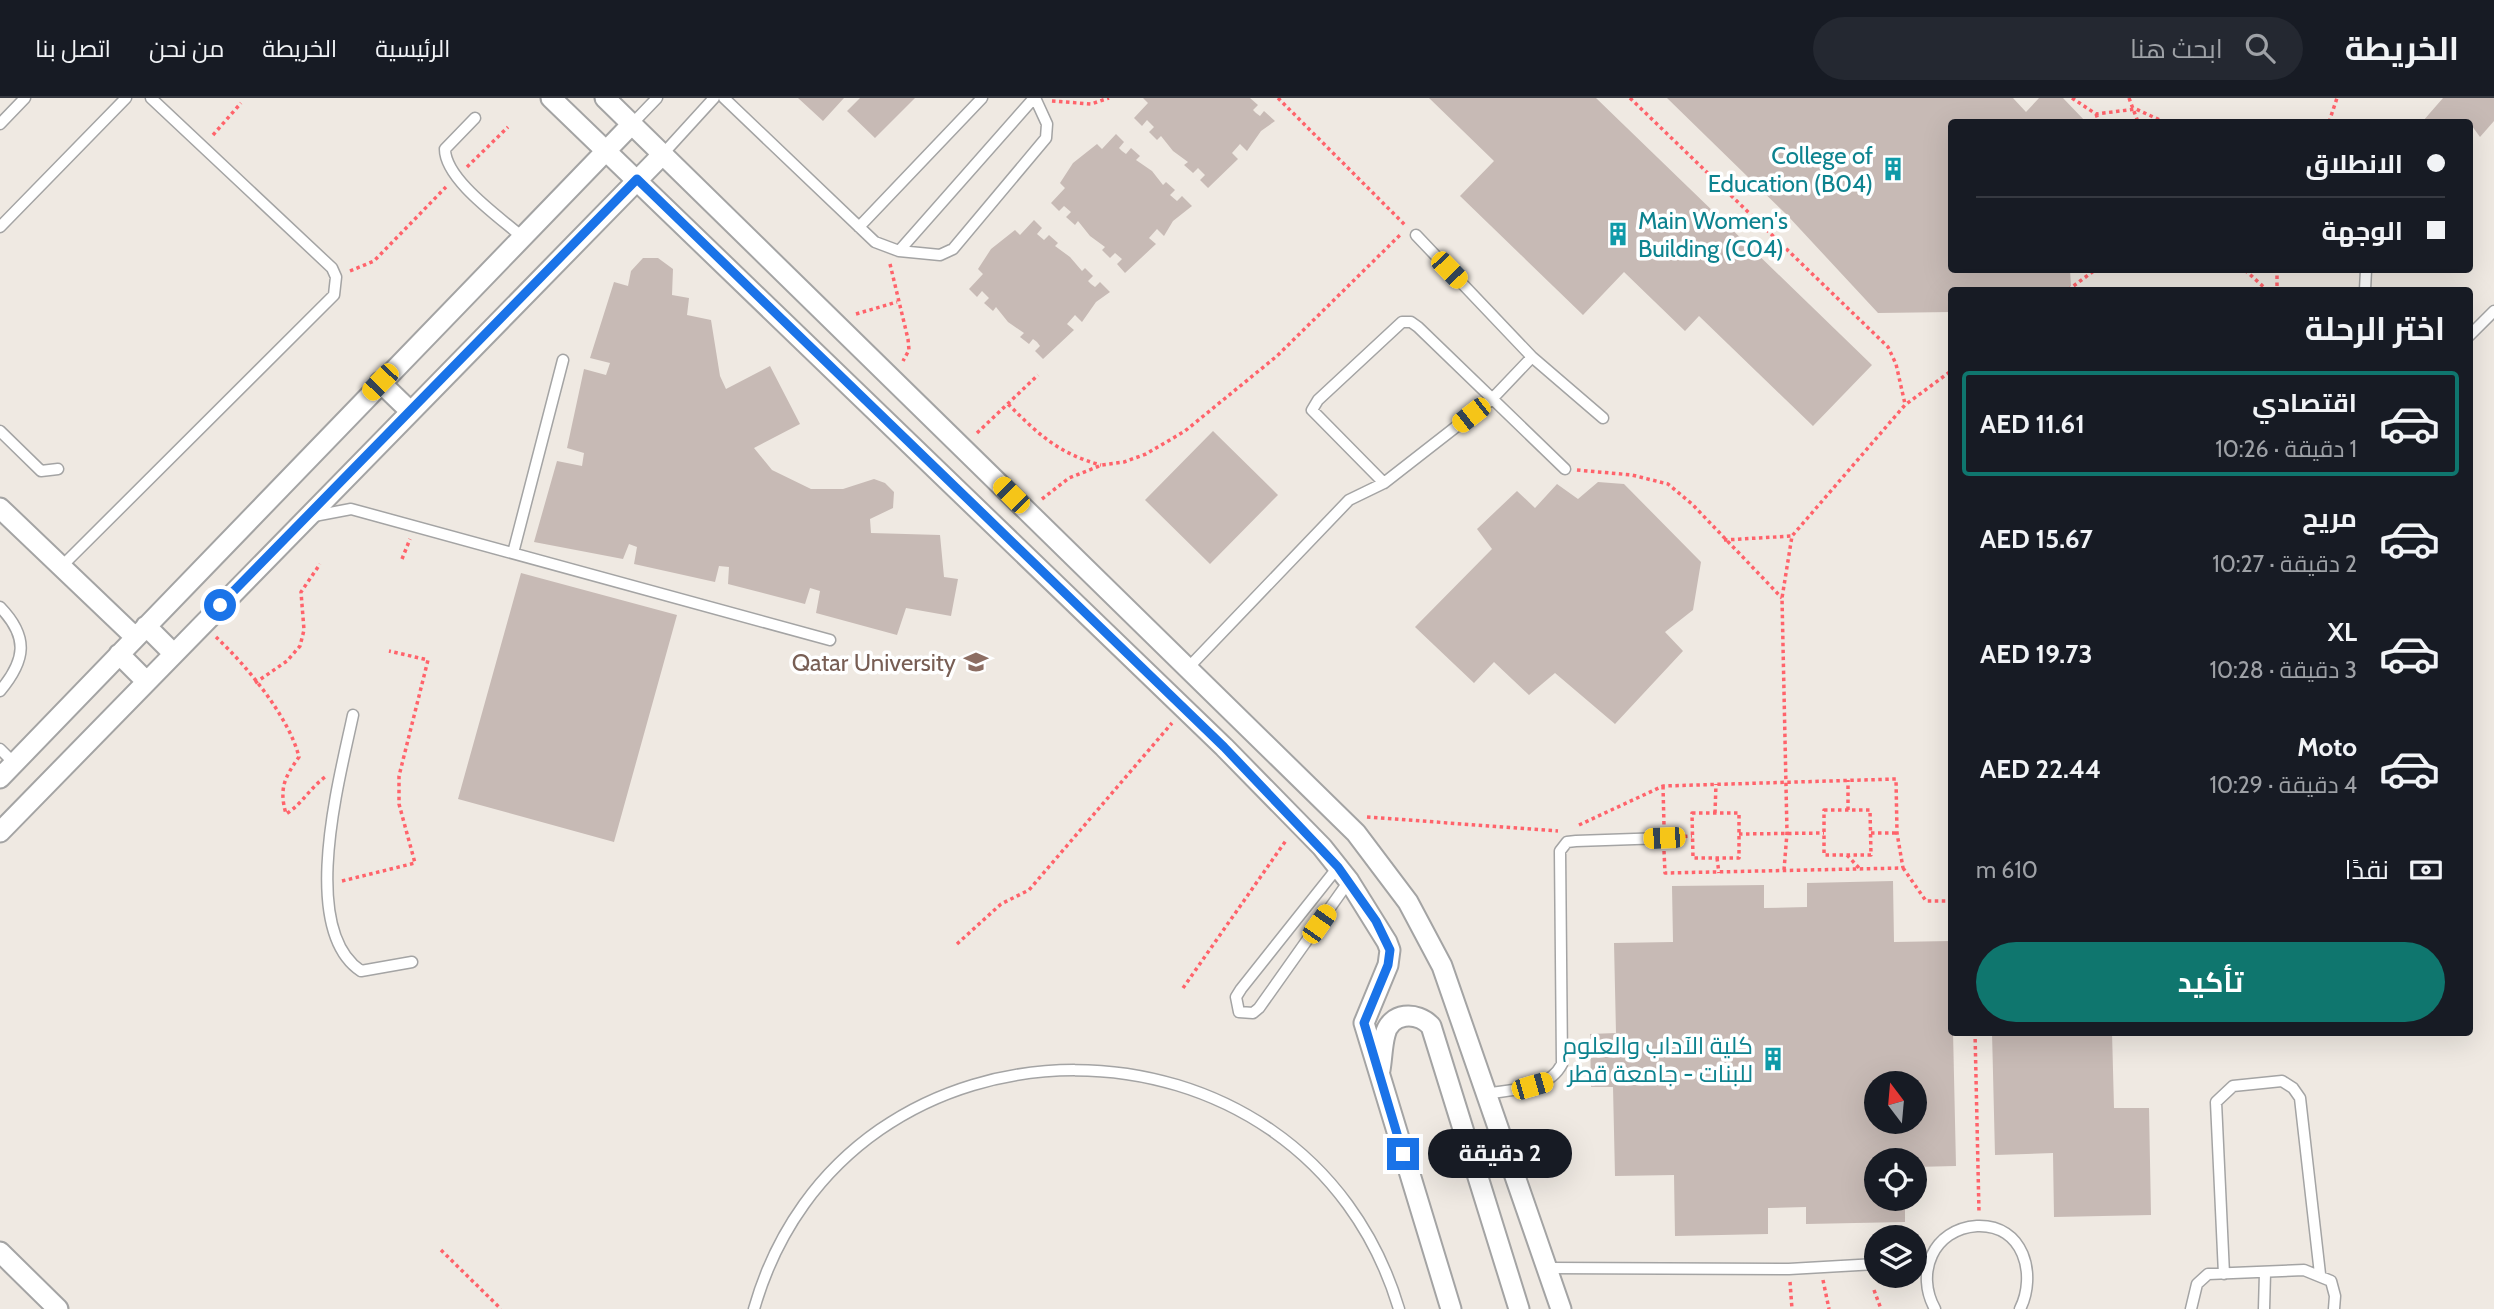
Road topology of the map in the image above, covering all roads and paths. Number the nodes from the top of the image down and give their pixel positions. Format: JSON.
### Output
{"nodes":[{"id":1,"x":25,"y":98,"type":"edge"},
{"id":2,"x":151,"y":98,"type":"edge"},
{"id":3,"x":605,"y":98,"type":"edge"},
{"id":4,"x":657,"y":98,"type":"edge"},
{"id":5,"x":714,"y":98,"type":"edge"},
{"id":6,"x":724,"y":98,"type":"edge"},
{"id":7,"x":982,"y":98,"type":"edge"},
{"id":8,"x":1109,"y":98,"type":"edge"},
{"id":9,"x":1278,"y":98,"type":"edge"},
{"id":10,"x":1630,"y":98,"type":"edge"},
{"id":11,"x":2072,"y":98,"type":"edge"},
{"id":12,"x":2129,"y":98,"type":"edge"},
{"id":13,"x":2337,"y":98,"type":"edge"},
{"id":14,"x":1035,"y":99,"type":"edge"},
{"id":15,"x":119,"y":100,"type":"edge"},
{"id":16,"x":563,"y":102,"type":"edge"},
{"id":17,"x":241,"y":103,"type":"dead end"},
{"id":18,"x":2136,"y":109,"type":"junction"},
{"id":19,"x":2096,"y":114,"type":"junction"},
{"id":20,"x":475,"y":118,"type":"dead end"},
{"id":21,"x":2098,"y":119,"type":"edge"},
{"id":22,"x":2138,"y":119,"type":"edge"},
{"id":23,"x":2158,"y":119,"type":"edge"},
{"id":24,"x":2330,"y":119,"type":"edge"},
{"id":25,"x":0,"y":124,"type":"edge"},
{"id":26,"x":632,"y":124,"type":"junction"},
{"id":27,"x":508,"y":127,"type":"dead end"},
{"id":28,"x":202,"y":147,"type":"junction"},
{"id":29,"x":605,"y":150,"type":"junction"},
{"id":30,"x":662,"y":155,"type":"junction"},
{"id":31,"x":456,"y":177,"type":"junction"},
{"id":32,"x":637,"y":179,"type":"junction"},
{"id":33,"x":0,"y":227,"type":"edge"},
{"id":34,"x":859,"y":227,"type":"junction"},
{"id":35,"x":1416,"y":235,"type":"dead end"},
{"id":36,"x":521,"y":236,"type":"junction"},
{"id":37,"x":887,"y":247,"type":"junction"},
{"id":38,"x":898,"y":251,"type":"junction"},
{"id":39,"x":2091,"y":273,"type":"edge"},
{"id":40,"x":2249,"y":273,"type":"edge"},
{"id":41,"x":335,"y":276,"type":"junction"},
{"id":42,"x":2072,"y":287,"type":"edge"},
{"id":43,"x":2266,"y":287,"type":"edge"},
{"id":44,"x":897,"y":302,"type":"junction"},
{"id":45,"x":2494,"y":311,"type":"edge"},
{"id":46,"x":842,"y":330,"type":"junction"},
{"id":47,"x":2473,"y":332,"type":"edge"},
{"id":48,"x":1532,"y":357,"type":"junction"},
{"id":49,"x":563,"y":360,"type":"dead end"},
{"id":50,"x":1948,"y":373,"type":"edge"},
{"id":51,"x":890,"y":375,"type":"junction"},
{"id":52,"x":1038,"y":376,"type":"dead end"},
{"id":53,"x":380,"y":382,"type":"junction"},
{"id":54,"x":1493,"y":398,"type":"junction"},
{"id":55,"x":1008,"y":404,"type":"junction"},
{"id":56,"x":1905,"y":405,"type":"junction"},
{"id":57,"x":410,"y":411,"type":"junction"},
{"id":58,"x":1603,"y":418,"type":"dead end"},
{"id":59,"x":0,"y":431,"type":"edge"},
{"id":60,"x":962,"y":447,"type":"junction"},
{"id":61,"x":1102,"y":465,"type":"junction"},
{"id":62,"x":58,"y":469,"type":"dead end"},
{"id":63,"x":1565,"y":469,"type":"joint"},
{"id":64,"x":1384,"y":483,"type":"junction"},
{"id":65,"x":0,"y":508,"type":"edge"},
{"id":66,"x":1027,"y":510,"type":"junction"},
{"id":67,"x":306,"y":517,"type":"junction"},
{"id":68,"x":413,"y":526,"type":"junction"},
{"id":69,"x":1792,"y":537,"type":"junction"},
{"id":70,"x":1724,"y":540,"type":"junction"},
{"id":71,"x":513,"y":553,"type":"junction"},
{"id":72,"x":402,"y":559,"type":"dead end"},
{"id":73,"x":320,"y":564,"type":"dead end"},
{"id":74,"x":61,"y":568,"type":"junction"},
{"id":75,"x":1782,"y":598,"type":"junction"},
{"id":76,"x":0,"y":607,"type":"edge"},
{"id":77,"x":202,"y":624,"type":"junction"},
{"id":78,"x":141,"y":632,"type":"junction"},
{"id":79,"x":830,"y":640,"type":"dead end"},
{"id":80,"x":389,"y":652,"type":"dead end"},
{"id":81,"x":173,"y":653,"type":"junction"},
{"id":82,"x":119,"y":654,"type":"junction"},
{"id":83,"x":1188,"y":668,"type":"junction"},
{"id":84,"x":146,"y":681,"type":"junction"},
{"id":85,"x":255,"y":682,"type":"junction"},
{"id":86,"x":0,"y":691,"type":"edge"},
{"id":87,"x":1185,"y":708,"type":"junction"},
{"id":88,"x":353,"y":715,"type":"dead end"},
{"id":89,"x":1247,"y":724,"type":"junction"},
{"id":90,"x":1224,"y":747,"type":"junction"},
{"id":91,"x":7,"y":756,"type":"edge"},
{"id":92,"x":343,"y":762,"type":"junction"},
{"id":93,"x":0,"y":778,"type":"edge"},
{"id":94,"x":1848,"y":780,"type":"junction"},
{"id":95,"x":1785,"y":782,"type":"junction"},
{"id":96,"x":1716,"y":784,"type":"junction"},
{"id":97,"x":1663,"y":786,"type":"junction"},
{"id":98,"x":1848,"y":810,"type":"junction"},
{"id":99,"x":1715,"y":813,"type":"junction"},
{"id":100,"x":1335,"y":814,"type":"junction"},
{"id":101,"x":1298,"y":823,"type":"junction"},
{"id":102,"x":1577,"y":825,"type":"dead end"},
{"id":103,"x":1565,"y":831,"type":"dead end"},
{"id":104,"x":0,"y":832,"type":"edge"},
{"id":105,"x":1787,"y":833,"type":"junction"},
{"id":106,"x":1824,"y":833,"type":"junction"},
{"id":107,"x":1870,"y":833,"type":"junction"},
{"id":108,"x":1897,"y":833,"type":"junction"},
{"id":109,"x":1739,"y":834,"type":"junction"},
{"id":110,"x":1664,"y":838,"type":"junction"},
{"id":111,"x":1847,"y":855,"type":"junction"},
{"id":112,"x":1717,"y":858,"type":"junction"},
{"id":113,"x":1903,"y":868,"type":"junction"},
{"id":114,"x":1860,"y":869,"type":"junction"},
{"id":115,"x":1784,"y":870,"type":"junction"},
{"id":116,"x":1718,"y":873,"type":"junction"},
{"id":117,"x":1344,"y":874,"type":"junction"},
{"id":118,"x":328,"y":885,"type":"junction"},
{"id":119,"x":1948,"y":901,"type":"edge"},
{"id":120,"x":957,"y":944,"type":"dead end"},
{"id":121,"x":412,"y":962,"type":"dead end"},
{"id":122,"x":1183,"y":988,"type":"dead end"},
{"id":123,"x":1975,"y":1036,"type":"edge"},
{"id":124,"x":1380,"y":1076,"type":"junction"},
{"id":125,"x":1485,"y":1094,"type":"junction"},
{"id":126,"x":1980,"y":1226,"type":"junction"},
{"id":127,"x":441,"y":1250,"type":"dead end"},
{"id":128,"x":0,"y":1252,"type":"edge"},
{"id":129,"x":1928,"y":1262,"type":"joint"},
{"id":130,"x":1864,"y":1265,"type":"edge"},
{"id":131,"x":1822,"y":1267,"type":"junction"},
{"id":132,"x":1548,"y":1268,"type":"junction"},
{"id":133,"x":1789,"y":1269,"type":"junction"},
{"id":134,"x":2265,"y":1273,"type":"junction"},
{"id":135,"x":2224,"y":1274,"type":"junction"},
{"id":136,"x":2320,"y":1274,"type":"junction"},
{"id":137,"x":1874,"y":1290,"type":"dead end"},
{"id":138,"x":58,"y":1309,"type":"edge"},
{"id":139,"x":501,"y":1309,"type":"edge"},
{"id":140,"x":754,"y":1309,"type":"edge"},
{"id":141,"x":1399,"y":1309,"type":"edge"},
{"id":142,"x":1451,"y":1309,"type":"edge"},
{"id":143,"x":1519,"y":1309,"type":"edge"},
{"id":144,"x":1561,"y":1309,"type":"edge"},
{"id":145,"x":1793,"y":1309,"type":"edge"},
{"id":146,"x":1829,"y":1309,"type":"edge"},
{"id":147,"x":1881,"y":1309,"type":"edge"},
{"id":148,"x":1935,"y":1309,"type":"edge"},
{"id":149,"x":2020,"y":1309,"type":"edge"},
{"id":150,"x":2192,"y":1309,"type":"edge"},
{"id":151,"x":2264,"y":1309,"type":"edge"},
{"id":152,"x":2334,"y":1309,"type":"edge"}],
"edges":[{"from":1,"to":25,"type":"lane"},
{"from":2,"to":28,"type":"lane"},
{"from":3,"to":26,"type":"street"},
{"from":4,"to":26,"type":"lane"},
{"from":5,"to":30,"type":"lane"},
{"from":6,"to":34,"type":"lane"},
{"from":7,"to":34,"type":"lane"},
{"from":8,"to":14,"type":"path"},
{"from":9,"to":61,"type":"path"},
{"from":10,"to":56,"type":"path"},
{"from":11,"to":19,"type":"path"},
{"from":12,"to":18,"type":"path"},
{"from":13,"to":24,"type":"path"},
{"from":14,"to":38,"type":"lane"},
{"from":14,"to":38,"type":"lane"},
{"from":15,"to":33,"type":"lane"},
{"from":16,"to":29,"type":"street"},
{"from":17,"to":28,"type":"path"},
{"from":18,"to":19,"type":"path"},
{"from":18,"to":22,"type":"path"},
{"from":18,"to":23,"type":"path"},
{"from":19,"to":21,"type":"path"},
{"from":20,"to":31,"type":"lane"},
{"from":26,"to":29,"type":"street"},
{"from":26,"to":30,"type":"street"},
{"from":27,"to":31,"type":"path"},
{"from":28,"to":41,"type":"lane"},
{"from":29,"to":32,"type":"street"},
{"from":29,"to":36,"type":"street"},
{"from":30,"to":32,"type":"street"},
{"from":30,"to":46,"type":"street"},
{"from":31,"to":36,"type":"lane"},
{"from":31,"to":41,"type":"path"},
{"from":32,"to":57,"type":"street"},
{"from":32,"to":87,"type":"street"},
{"from":34,"to":37,"type":"lane"},
{"from":35,"to":48,"type":"lane"},
{"from":36,"to":53,"type":"street"},
{"from":37,"to":38,"type":"lane"},
{"from":37,"to":44,"type":"path"},
{"from":39,"to":42,"type":"path"},
{"from":40,"to":43,"type":"path"},
{"from":41,"to":74,"type":"lane"},
{"from":44,"to":46,"type":"path"},
{"from":44,"to":51,"type":"path"},
{"from":45,"to":47,"type":"lane"},
{"from":46,"to":51,"type":"street"},
{"from":48,"to":54,"type":"lane"},
{"from":48,"to":58,"type":"lane"},
{"from":49,"to":71,"type":"lane"},
{"from":50,"to":56,"type":"path"},
{"from":51,"to":60,"type":"street"},
{"from":52,"to":55,"type":"path"},
{"from":53,"to":57,"type":"street"},
{"from":53,"to":78,"type":"street"},
{"from":54,"to":63,"type":"lane"},
{"from":54,"to":64,"type":"lane"},
{"from":54,"to":64,"type":"lane"},
{"from":55,"to":60,"type":"path"},
{"from":55,"to":61,"type":"path"},
{"from":56,"to":69,"type":"path"},
{"from":57,"to":67,"type":"street"},
{"from":59,"to":62,"type":"lane"},
{"from":60,"to":66,"type":"street"},
{"from":61,"to":66,"type":"path"},
{"from":63,"to":70,"type":"path"},
{"from":64,"to":83,"type":"lane"},
{"from":65,"to":74,"type":"street"},
{"from":66,"to":83,"type":"street"},
{"from":67,"to":68,"type":"lane"},
{"from":67,"to":77,"type":"street"},
{"from":68,"to":71,"type":"lane"},
{"from":68,"to":72,"type":"path"},
{"from":69,"to":70,"type":"path"},
{"from":69,"to":75,"type":"path"},
{"from":70,"to":75,"type":"path"},
{"from":71,"to":79,"type":"lane"},
{"from":73,"to":85,"type":"path"},
{"from":74,"to":78,"type":"street"},
{"from":75,"to":95,"type":"path"},
{"from":76,"to":86,"type":"lane"},
{"from":77,"to":81,"type":"street"},
{"from":77,"to":85,"type":"path"},
{"from":78,"to":81,"type":"street"},
{"from":78,"to":82,"type":"street"},
{"from":80,"to":118,"type":"path"},
{"from":81,"to":84,"type":"street"},
{"from":82,"to":84,"type":"street"},
{"from":82,"to":91,"type":"street"},
{"from":83,"to":89,"type":"street"},
{"from":84,"to":104,"type":"street"},
{"from":85,"to":92,"type":"path"},
{"from":87,"to":90,"type":"street"},
{"from":87,"to":120,"type":"path"},
{"from":88,"to":92,"type":"lane"},
{"from":89,"to":90,"type":"street"},
{"from":89,"to":100,"type":"street"},
{"from":90,"to":101,"type":"street"},
{"from":91,"to":93,"type":"street"},
{"from":92,"to":118,"type":"lane"},
{"from":94,"to":95,"type":"path"},
{"from":94,"to":98,"type":"path"},
{"from":94,"to":108,"type":"path"},
{"from":95,"to":96,"type":"path"},
{"from":95,"to":105,"type":"path"},
{"from":96,"to":97,"type":"path"},
{"from":96,"to":99,"type":"path"},
{"from":97,"to":102,"type":"path"},
{"from":97,"to":110,"type":"path"},
{"from":98,"to":106,"type":"path"},
{"from":98,"to":107,"type":"path"},
{"from":99,"to":109,"type":"path"},
{"from":99,"to":112,"type":"path"},
{"from":100,"to":103,"type":"path"},
{"from":100,"to":125,"type":"street"},
{"from":101,"to":117,"type":"street"},
{"from":101,"to":122,"type":"path"},
{"from":105,"to":106,"type":"path"},
{"from":105,"to":109,"type":"path"},
{"from":105,"to":115,"type":"path"},
{"from":106,"to":111,"type":"path"},
{"from":107,"to":108,"type":"path"},
{"from":107,"to":111,"type":"path"},
{"from":108,"to":113,"type":"path"},
{"from":109,"to":112,"type":"path"},
{"from":110,"to":116,"type":"path"},
{"from":110,"to":125,"type":"lane"},
{"from":111,"to":114,"type":"path"},
{"from":112,"to":116,"type":"path"},
{"from":113,"to":114,"type":"path"},
{"from":113,"to":119,"type":"path"},
{"from":114,"to":115,"type":"path"},
{"from":115,"to":116,"type":"path"},
{"from":117,"to":117,"type":"lane"},
{"from":117,"to":124,"type":"street"},
{"from":118,"to":121,"type":"lane"},
{"from":123,"to":126,"type":"path"},
{"from":124,"to":142,"type":"street"},
{"from":124,"to":143,"type":"street"},
{"from":125,"to":132,"type":"street"},
{"from":126,"to":129,"type":"lane"},
{"from":126,"to":149,"type":"lane"},
{"from":127,"to":139,"type":"path"},
{"from":128,"to":138,"type":"street"},
{"from":129,"to":148,"type":"lane"},
{"from":130,"to":131,"type":"lane"},
{"from":131,"to":133,"type":"lane"},
{"from":131,"to":146,"type":"path"},
{"from":132,"to":133,"type":"lane"},
{"from":132,"to":144,"type":"street"},
{"from":133,"to":145,"type":"path"},
{"from":134,"to":135,"type":"lane"},
{"from":134,"to":136,"type":"lane"},
{"from":134,"to":151,"type":"lane"},
{"from":135,"to":136,"type":"lane"},
{"from":135,"to":150,"type":"lane"},
{"from":136,"to":152,"type":"lane"},
{"from":137,"to":147,"type":"path"},
{"from":140,"to":141,"type":"lane"}]}
